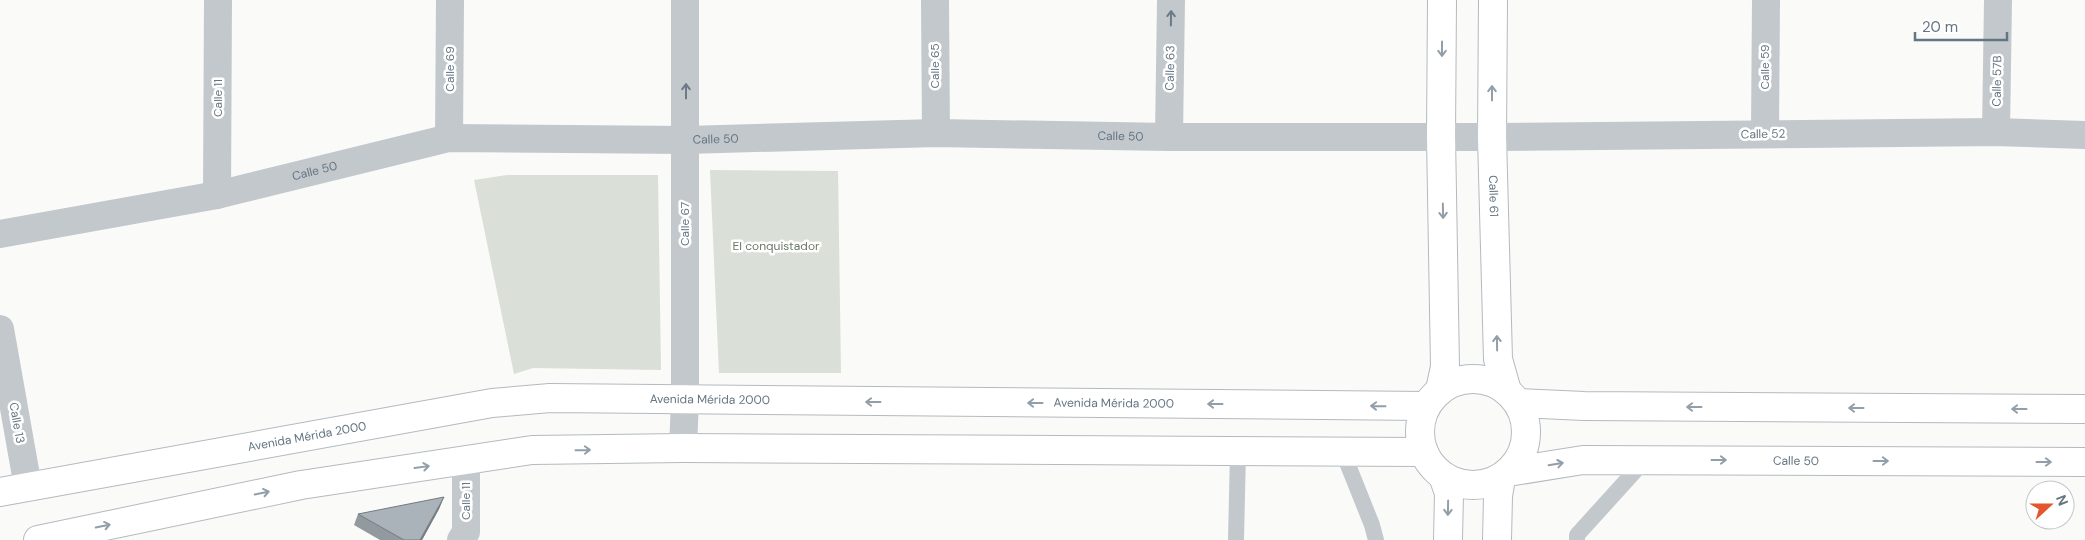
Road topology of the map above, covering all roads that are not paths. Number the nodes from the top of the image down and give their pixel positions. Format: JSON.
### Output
{"nodes":[{"id":1,"x":218,"y":0,"type":"edge"},
{"id":2,"x":450,"y":0,"type":"edge"},
{"id":3,"x":685,"y":0,"type":"edge"},
{"id":4,"x":935,"y":0,"type":"edge"},
{"id":5,"x":1171,"y":0,"type":"edge"},
{"id":6,"x":1442,"y":0,"type":"edge"},
{"id":7,"x":1493,"y":0,"type":"edge"},
{"id":8,"x":1766,"y":0,"type":"edge"},
{"id":9,"x":1998,"y":0,"type":"edge"},
{"id":10,"x":1996,"y":132,"type":"junction"},
{"id":11,"x":936,"y":133,"type":"junction"},
{"id":12,"x":1765,"y":134,"type":"junction"},
{"id":13,"x":2085,"y":135,"type":"edge"},
{"id":14,"x":1169,"y":136,"type":"junction"},
{"id":15,"x":1441,"y":136,"type":"junction"},
{"id":16,"x":1492,"y":137,"type":"junction"},
{"id":17,"x":449,"y":138,"type":"junction"},
{"id":18,"x":686,"y":140,"type":"junction"},
{"id":19,"x":217,"y":195,"type":"junction"},
{"id":20,"x":0,"y":234,"type":"edge"},
{"id":21,"x":0,"y":329,"type":"edge"},
{"id":22,"x":1512,"y":397,"type":"junction"},
{"id":23,"x":1433,"y":398,"type":"junction"},
{"id":24,"x":685,"y":400,"type":"junction"},
{"id":25,"x":2085,"y":409,"type":"edge"},
{"id":26,"x":684,"y":448,"type":"junction"},
{"id":27,"x":1342,"y":450,"type":"junction"},
{"id":28,"x":1238,"y":451,"type":"junction"},
{"id":29,"x":1424,"y":452,"type":"junction"},
{"id":30,"x":1645,"y":460,"type":"junction"},
{"id":31,"x":466,"y":461,"type":"junction"},
{"id":32,"x":2085,"y":462,"type":"edge"},
{"id":33,"x":1504,"y":475,"type":"junction"},
{"id":34,"x":1443,"y":476,"type":"junction"},
{"id":35,"x":28,"y":487,"type":"junction"},
{"id":36,"x":0,"y":492,"type":"edge"},
{"id":37,"x":468,"y":537,"type":"edge"},
{"id":38,"x":38,"y":540,"type":"edge"},
{"id":39,"x":1236,"y":540,"type":"edge"},
{"id":40,"x":1376,"y":540,"type":"edge"},
{"id":41,"x":1448,"y":540,"type":"edge"},
{"id":42,"x":1497,"y":540,"type":"edge"},
{"id":43,"x":1577,"y":540,"type":"edge"}],
"edges":[{"from":1,"to":19,"type":"street","name":"Calle 11"},
{"from":2,"to":17,"type":"street","name":"Calle 69"},
{"from":18,"to":3,"type":"street","name":"Calle 67","one_way":true},
{"from":4,"to":11,"type":"street","name":"Calle 65"},
{"from":14,"to":5,"type":"street","name":"Calle 63","one_way":true},
{"from":6,"to":15,"type":"main road","one_way":true},
{"from":16,"to":7,"type":"main road","name":"Calle 61","one_way":true},
{"from":8,"to":12,"type":"street","name":"Calle 59"},
{"from":9,"to":10,"type":"street","name":"Calle 57B"},
{"from":10,"to":12,"type":"street","name":"Calle 52"},
{"from":10,"to":13,"type":"street","name":"Calle 52"},
{"from":11,"to":14,"type":"street","name":"Calle 50"},
{"from":11,"to":18,"type":"street","name":"Calle 50"},
{"from":12,"to":16,"type":"street","name":"Calle 52"},
{"from":14,"to":15,"type":"street","name":"Calle 50"},
{"from":15,"to":16,"type":"street","name":"Calle 52"},
{"from":15,"to":23,"type":"main road","one_way":true},
{"from":22,"to":16,"type":"main road","name":"Calle 61","one_way":true},
{"from":17,"to":18,"type":"street","name":"Calle 50"},
{"from":17,"to":19,"type":"street","name":"Calle 50"},
{"from":18,"to":24,"type":"street","name":"Calle 67"},
{"from":19,"to":20,"type":"street","name":"Calle 50"},
{"from":21,"to":35,"type":"street","name":"Calle 13"},
{"from":22,"to":23,"type":"main road"},
{"from":25,"to":22,"type":"main road","one_way":true},
{"from":22,"to":33,"type":"main road"},
{"from":23,"to":24,"type":"main road","name":"Avenida Mérida 2000","one_way":true},
{"from":23,"to":29,"type":"main road"},
{"from":24,"to":26,"type":"street","name":"Calle 67"},
{"from":24,"to":35,"type":"main road","name":"Avenida Mérida 2000"},
{"from":26,"to":28,"type":"main road"},
{"from":31,"to":26,"type":"main road","one_way":true},
{"from":27,"to":28,"type":"main road"},
{"from":27,"to":29,"type":"main road"},
{"from":27,"to":40,"type":"lane"},
{"from":28,"to":39,"type":"lane"},
{"from":29,"to":34,"type":"main road"},
{"from":30,"to":32,"type":"main road","name":"Calle 50","one_way":true},
{"from":33,"to":30,"type":"main road","name":"Calle 50","one_way":true},
{"from":30,"to":43,"type":"lane"},
{"from":31,"to":37,"type":"street","name":"Calle 11"},
{"from":38,"to":31,"type":"main road","one_way":true},
{"from":33,"to":34,"type":"main road"},
{"from":33,"to":42,"type":"main road"},
{"from":34,"to":41,"type":"main road","one_way":true},
{"from":35,"to":36,"type":"main road","name":"Avenida Mérida 2000"}]}
